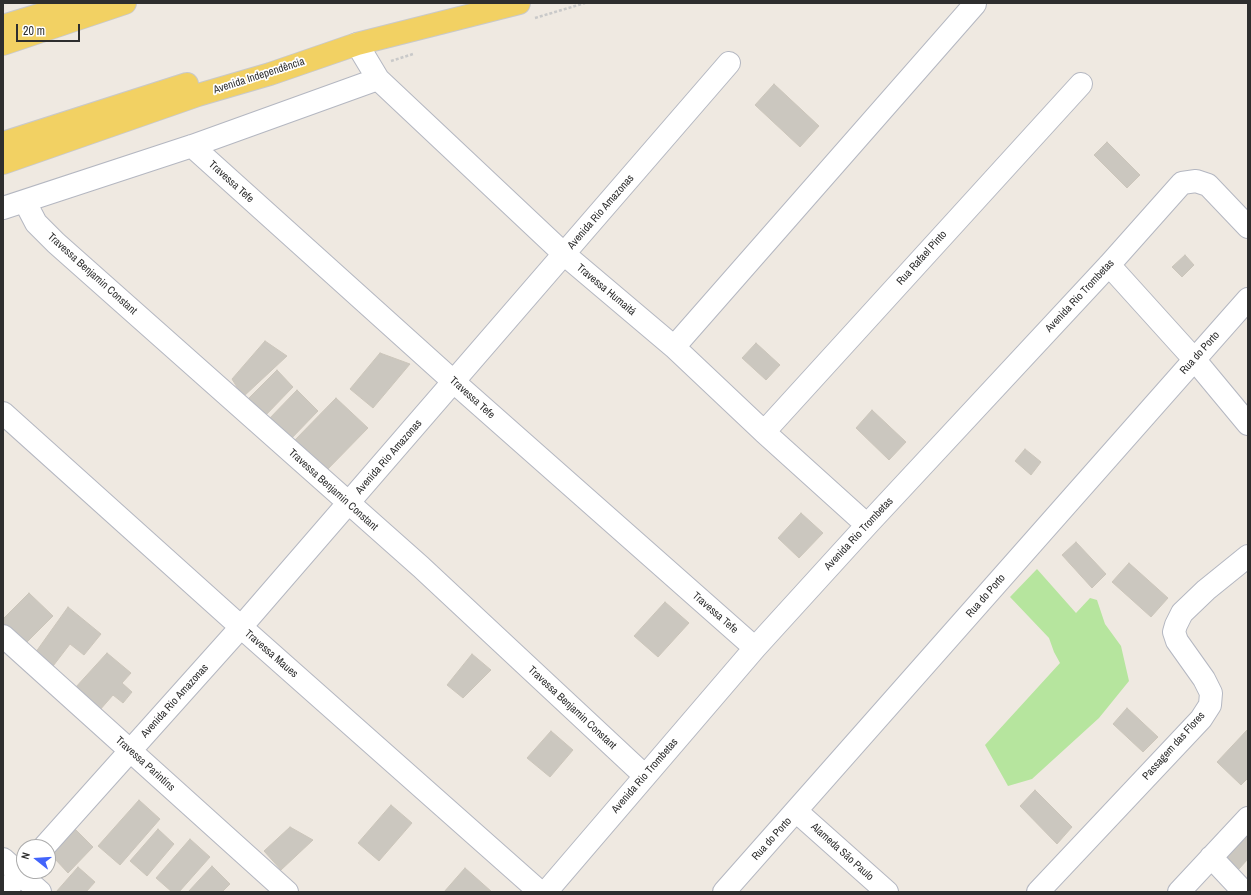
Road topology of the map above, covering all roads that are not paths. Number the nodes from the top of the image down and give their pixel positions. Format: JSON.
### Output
{"nodes":[{"id":1,"x":78,"y":3,"type":"edge"},
{"id":2,"x":125,"y":3,"type":"edge"},
{"id":3,"x":519,"y":3,"type":"edge"},
{"id":4,"x":975,"y":4,"type":"edge"},
{"id":5,"x":3,"y":26,"type":"edge"},
{"id":6,"x":3,"y":44,"type":"edge"},
{"id":7,"x":357,"y":44,"type":"junction"},
{"id":8,"x":729,"y":64,"type":"dead end"},
{"id":9,"x":270,"y":74,"type":"junction"},
{"id":10,"x":378,"y":79,"type":"junction"},
{"id":11,"x":1081,"y":84,"type":"dead end"},
{"id":12,"x":3,"y":143,"type":"edge"},
{"id":13,"x":192,"y":146,"type":"junction"},
{"id":14,"x":3,"y":163,"type":"edge"},
{"id":15,"x":25,"y":202,"type":"junction"},
{"id":16,"x":3,"y":208,"type":"edge"},
{"id":17,"x":1248,"y":227,"type":"edge"},
{"id":18,"x":564,"y":254,"type":"junction"},
{"id":19,"x":1109,"y":265,"type":"junction"},
{"id":20,"x":1248,"y":299,"type":"edge"},
{"id":21,"x":674,"y":347,"type":"junction"},
{"id":22,"x":1194,"y":360,"type":"junction"},
{"id":23,"x":454,"y":382,"type":"junction"},
{"id":24,"x":3,"y":413,"type":"edge"},
{"id":25,"x":1248,"y":424,"type":"edge"},
{"id":26,"x":764,"y":432,"type":"junction"},
{"id":27,"x":348,"y":503,"type":"junction"},
{"id":28,"x":867,"y":525,"type":"junction"},
{"id":29,"x":1248,"y":556,"type":"edge"},
{"id":30,"x":241,"y":627,"type":"junction"},
{"id":31,"x":3,"y":636,"type":"edge"},
{"id":32,"x":755,"y":648,"type":"junction"},
{"id":33,"x":130,"y":751,"type":"junction"},
{"id":34,"x":645,"y":776,"type":"junction"},
{"id":35,"x":796,"y":811,"type":"junction"},
{"id":36,"x":1248,"y":818,"type":"edge"},
{"id":37,"x":51,"y":839,"type":"edge"},
{"id":38,"x":1211,"y":857,"type":"junction"},
{"id":39,"x":3,"y":859,"type":"edge"},
{"id":40,"x":16,"y":868,"type":"edge"},
{"id":41,"x":16,"y":879,"type":"edge"},
{"id":42,"x":28,"y":879,"type":"edge"},
{"id":43,"x":4,"y":892,"type":"edge"},
{"id":44,"x":40,"y":892,"type":"edge"},
{"id":45,"x":287,"y":892,"type":"edge"},
{"id":46,"x":540,"y":892,"type":"edge"},
{"id":47,"x":546,"y":892,"type":"edge"},
{"id":48,"x":724,"y":892,"type":"edge"},
{"id":49,"x":887,"y":892,"type":"edge"},
{"id":50,"x":1038,"y":892,"type":"edge"},
{"id":51,"x":1179,"y":892,"type":"edge"},
{"id":52,"x":1244,"y":892,"type":"edge"}],
"edges":[{"from":1,"to":5,"type":"main road"},
{"from":2,"to":6,"type":"main road"},
{"from":3,"to":7,"type":"main road","name":"Avenida Independência"},
{"from":4,"to":21,"type":"street"},
{"from":7,"to":9,"type":"main road","name":"Avenida Independência"},
{"from":7,"to":10,"type":"street","name":"Travessa Humaitá"},
{"from":8,"to":18,"type":"street","name":"Avenida Rio Amazonas"},
{"from":9,"to":12,"type":"main road"},
{"from":9,"to":14,"type":"main road","name":"Avenida Independência"},
{"from":10,"to":13,"type":"street"},
{"from":10,"to":18,"type":"street","name":"Travessa Humaitá"},
{"from":11,"to":26,"type":"street","name":"Rua Rafael Pinto"},
{"from":13,"to":15,"type":"street"},
{"from":13,"to":23,"type":"street","name":"Travessa Tefe"},
{"from":15,"to":16,"type":"street"},
{"from":15,"to":27,"type":"street","name":"Travessa Benjamin Constant"},
{"from":17,"to":19,"type":"street","name":"Avenida Rio Trombetas"},
{"from":18,"to":21,"type":"street","name":"Travessa Humaitá"},
{"from":18,"to":23,"type":"street","name":"Avenida Rio Amazonas"},
{"from":19,"to":22,"type":"street"},
{"from":19,"to":28,"type":"street","name":"Avenida Rio Trombetas"},
{"from":20,"to":22,"type":"street","name":"Rua do Porto"},
{"from":21,"to":26,"type":"street","name":"Travessa Humaitá"},
{"from":22,"to":25,"type":"street"},
{"from":22,"to":35,"type":"street","name":"Rua do Porto"},
{"from":23,"to":27,"type":"street","name":"Avenida Rio Amazonas"},
{"from":23,"to":32,"type":"street","name":"Travessa Tefe"},
{"from":24,"to":30,"type":"street","name":"Travessa Maues"},
{"from":26,"to":28,"type":"street","name":"Travessa Humaitá"},
{"from":27,"to":30,"type":"street","name":"Avenida Rio Amazonas"},
{"from":27,"to":34,"type":"street","name":"Travessa Benjamin Constant"},
{"from":28,"to":32,"type":"street","name":"Avenida Rio Trombetas"},
{"from":29,"to":50,"type":"street","name":"Passagem das Flores"},
{"from":30,"to":33,"type":"street","name":"Avenida Rio Amazonas"},
{"from":30,"to":46,"type":"street","name":"Travessa Maues"},
{"from":31,"to":33,"type":"street","name":"Travessa Parintins"},
{"from":32,"to":34,"type":"street","name":"Avenida Rio Trombetas"},
{"from":33,"to":37,"type":"street","name":"Avenida Rio Amazonas"},
{"from":33,"to":45,"type":"street","name":"Travessa Parintins"},
{"from":34,"to":47,"type":"street","name":"Avenida Rio Trombetas"},
{"from":35,"to":48,"type":"street","name":"Rua do Porto"},
{"from":35,"to":49,"type":"street","name":"Alameda São Paulo"},
{"from":36,"to":38,"type":"street"},
{"from":38,"to":51,"type":"street"},
{"from":38,"to":52,"type":"street"},
{"from":39,"to":40,"type":"street"},
{"from":41,"to":43,"type":"street"},
{"from":42,"to":44,"type":"street"}]}
